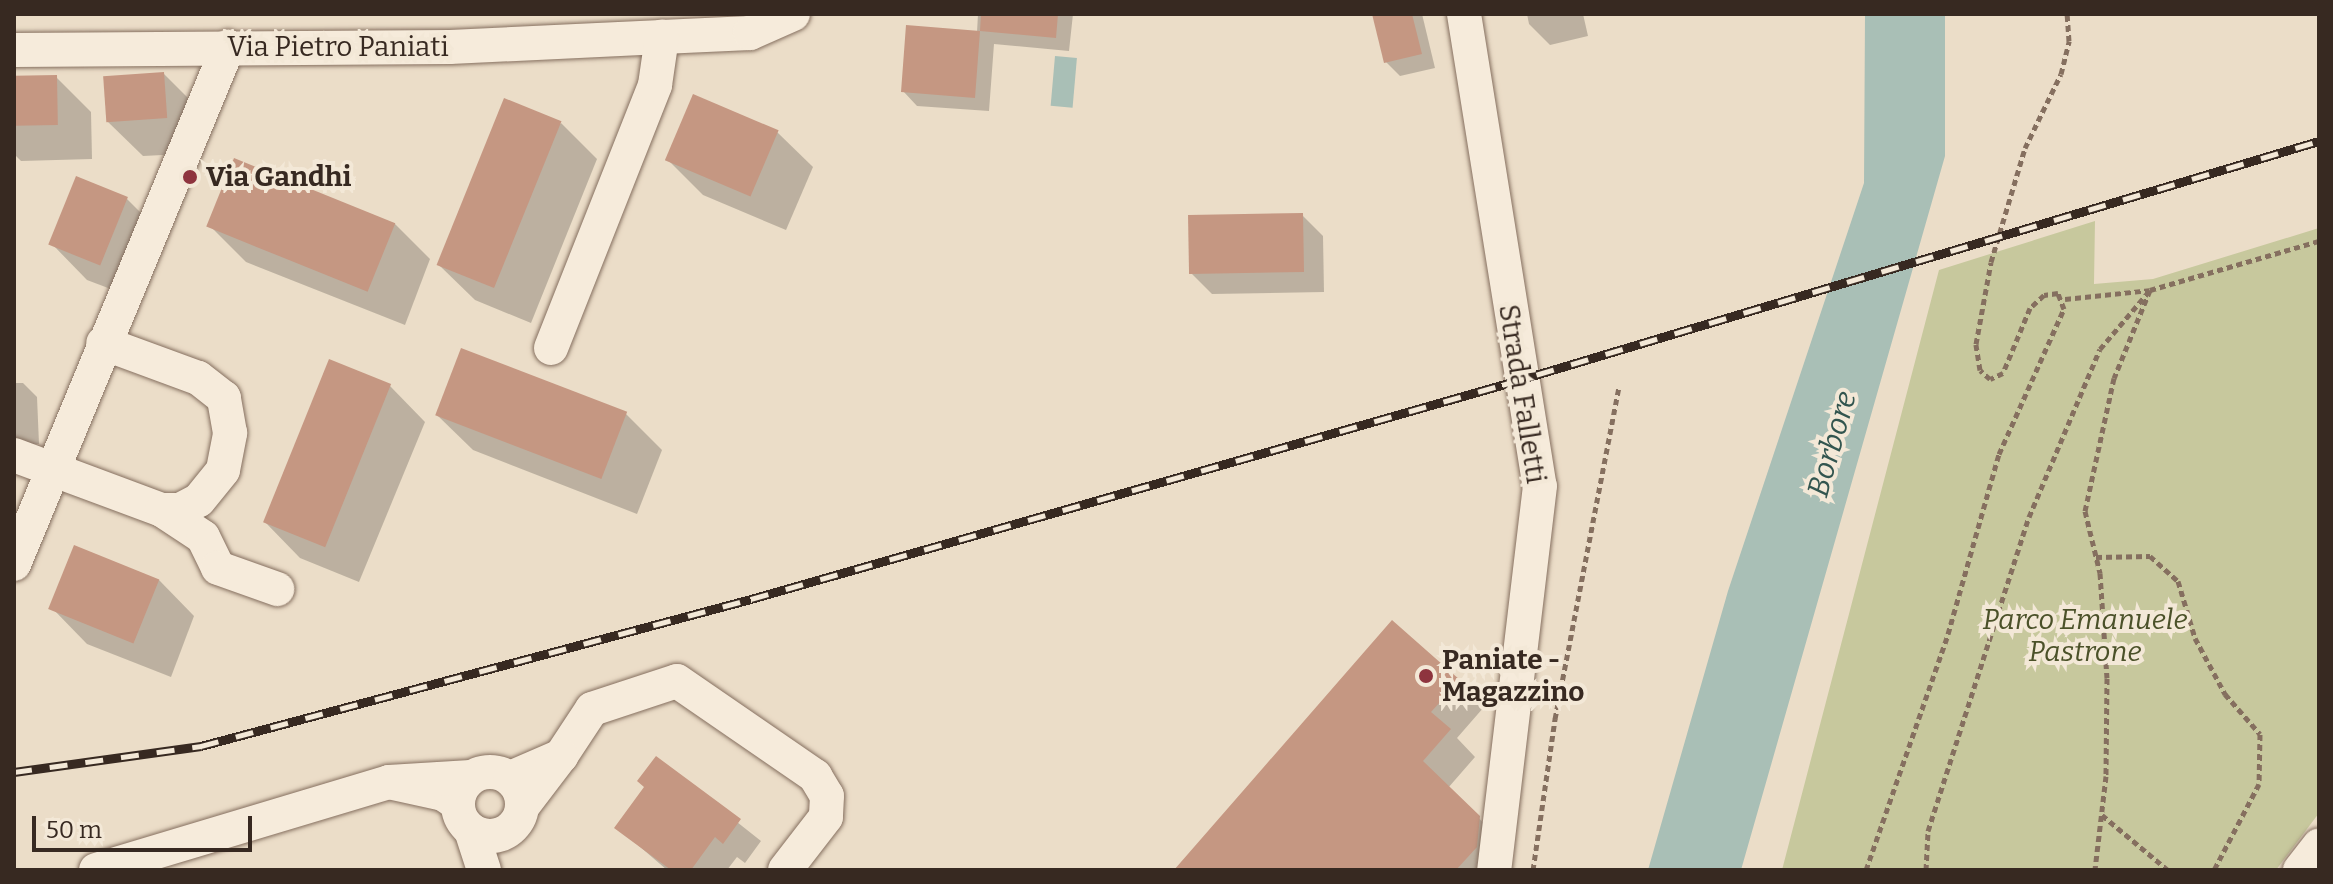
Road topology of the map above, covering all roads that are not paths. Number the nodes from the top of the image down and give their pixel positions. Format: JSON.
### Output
{"nodes":[{"id":1,"x":793,"y":14,"type":"edge"},
{"id":2,"x":1464,"y":14,"type":"edge"},
{"id":3,"x":662,"y":37,"type":"junction"},
{"id":4,"x":228,"y":47,"type":"junction"},
{"id":5,"x":14,"y":50,"type":"edge"},
{"id":6,"x":103,"y":343,"type":"junction"},
{"id":7,"x":551,"y":348,"type":"dead end"},
{"id":8,"x":14,"y":455,"type":"edge"},
{"id":9,"x":52,"y":467,"type":"junction"},
{"id":10,"x":162,"y":510,"type":"junction"},
{"id":11,"x":14,"y":564,"type":"edge"},
{"id":12,"x":277,"y":589,"type":"dead end"},
{"id":13,"x":489,"y":805,"type":"junction"},
{"id":14,"x":2319,"y":846,"type":"edge"},
{"id":15,"x":96,"y":870,"type":"edge"},
{"id":16,"x":484,"y":870,"type":"edge"},
{"id":17,"x":494,"y":870,"type":"edge"},
{"id":18,"x":785,"y":870,"type":"edge"},
{"id":19,"x":1494,"y":870,"type":"edge"},
{"id":20,"x":2300,"y":870,"type":"edge"}],
"edges":[{"from":1,"to":3,"type":"street","name":"Via Pietro Paniati"},
{"from":2,"to":19,"type":"street","name":"Strada Falletti"},
{"from":3,"to":4,"type":"street","name":"Via Pietro Paniati"},
{"from":3,"to":7,"type":"street"},
{"from":4,"to":5,"type":"street","name":"Via Pietro Paniati"},
{"from":4,"to":6,"type":"street"},
{"from":6,"to":9,"type":"street"},
{"from":6,"to":10,"type":"street"},
{"from":8,"to":9,"type":"street"},
{"from":9,"to":10,"type":"street"},
{"from":9,"to":11,"type":"street"},
{"from":10,"to":12,"type":"street"},
{"from":13,"to":15,"type":"street"},
{"from":13,"to":16,"type":"street"},
{"from":13,"to":17,"type":"street"},
{"from":13,"to":18,"type":"street"},
{"from":14,"to":20,"type":"street"}]}
